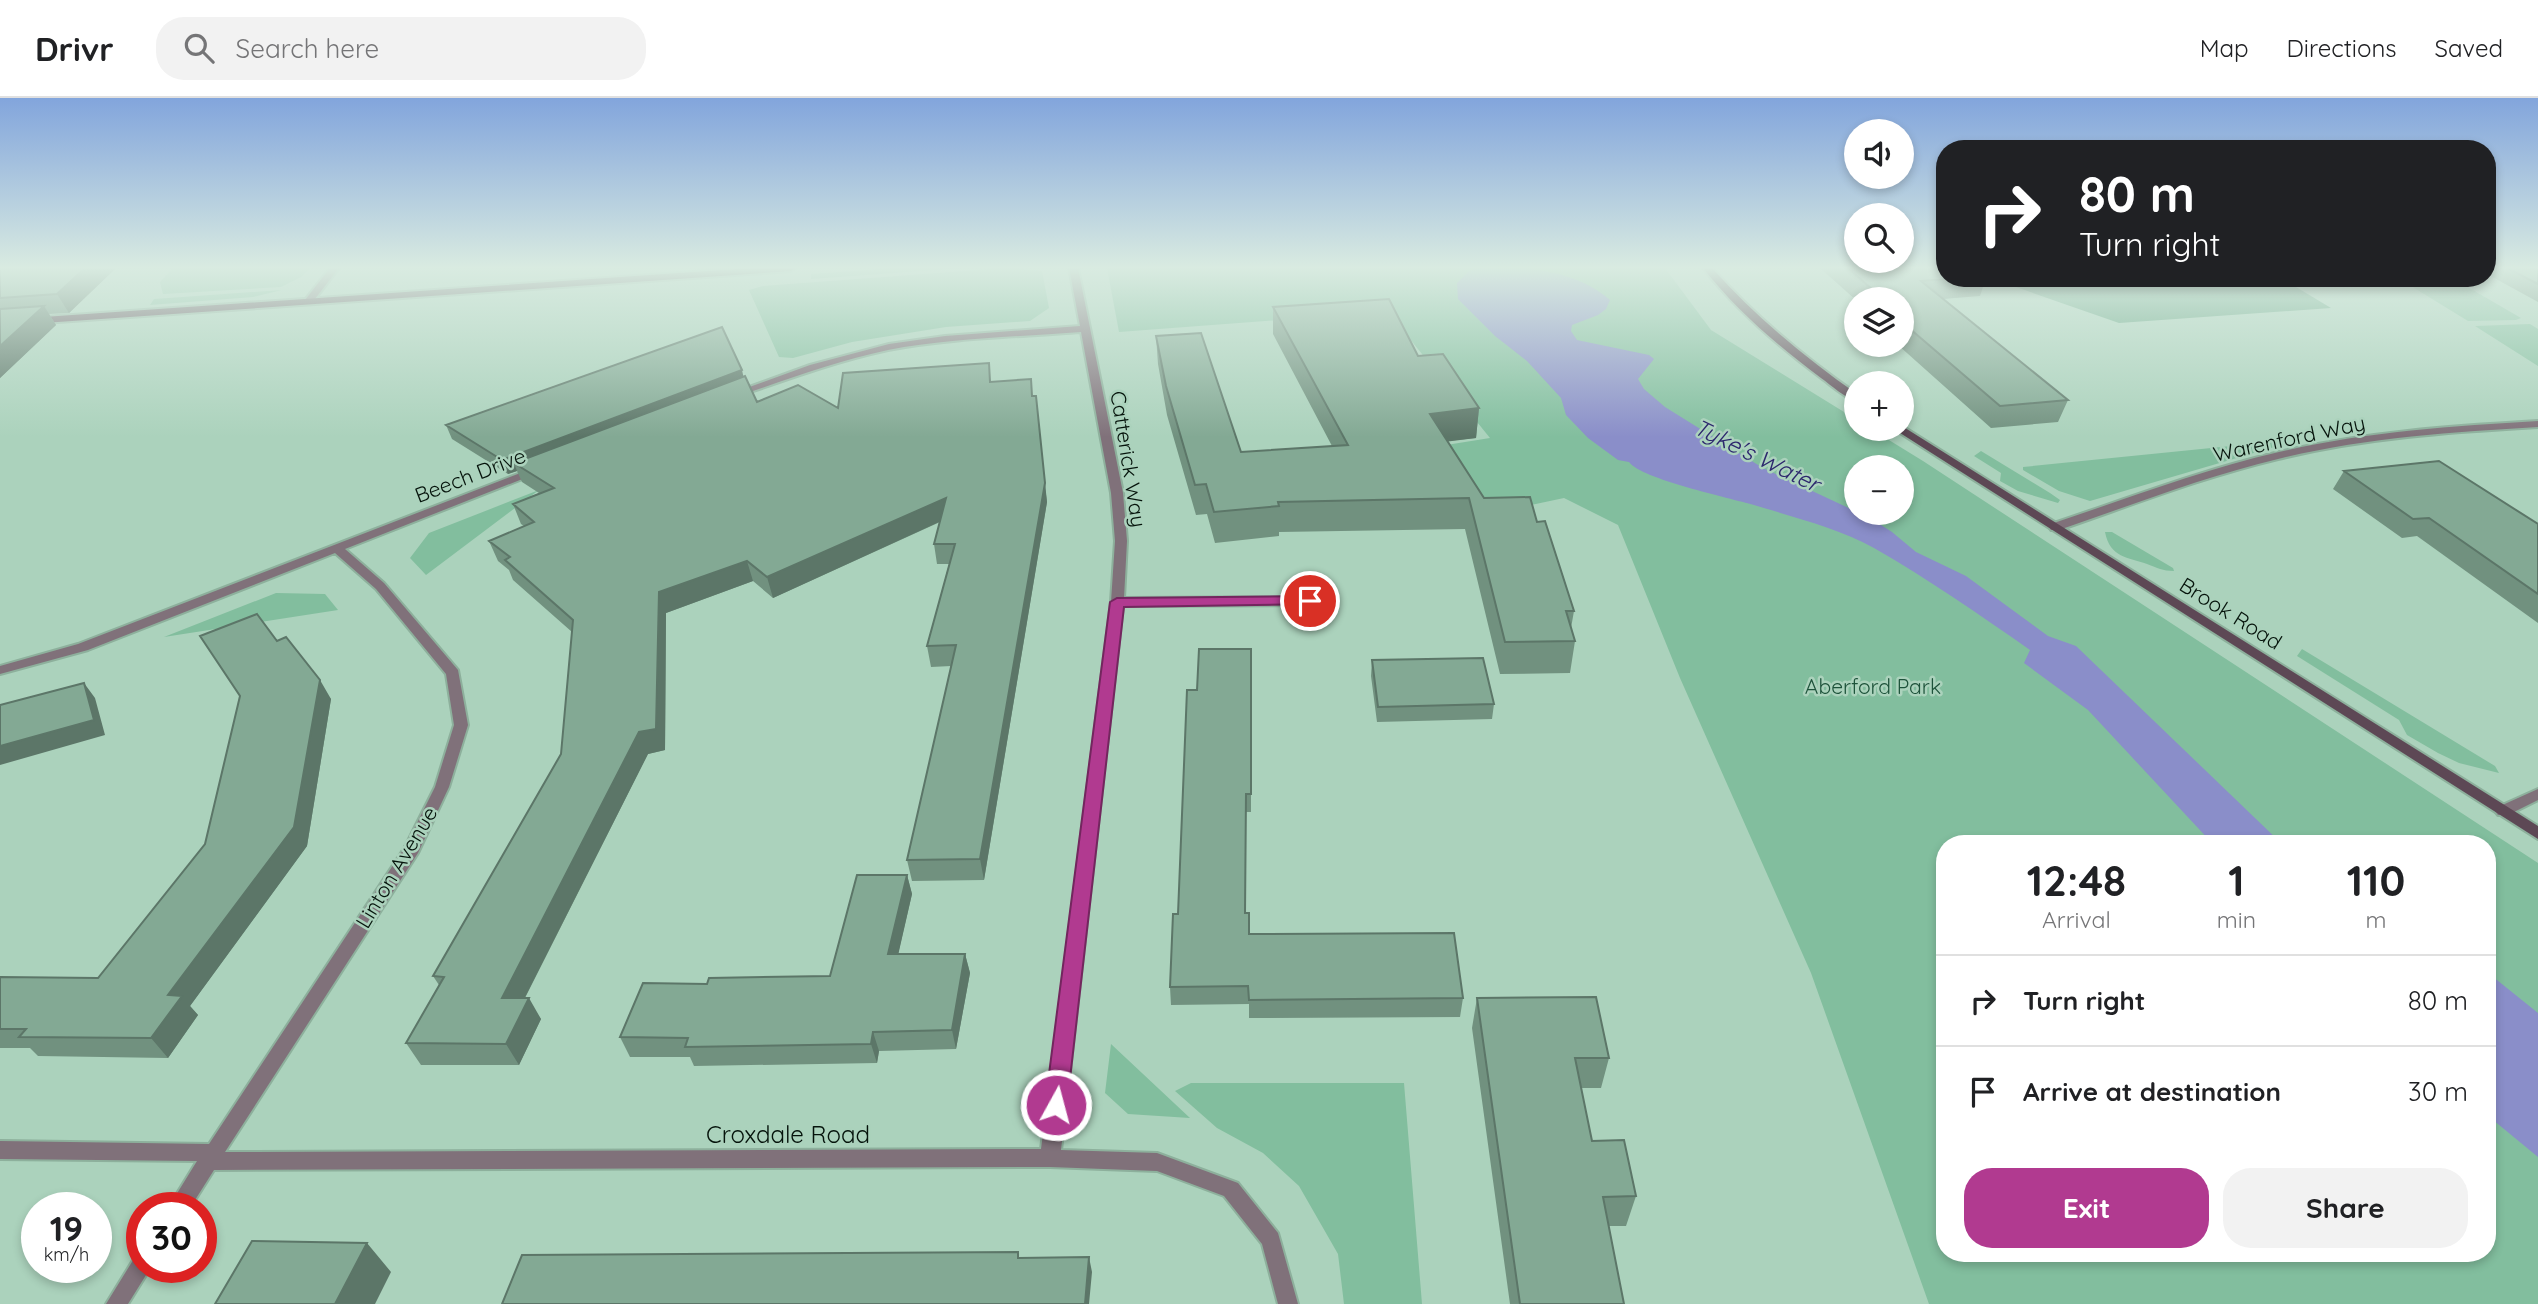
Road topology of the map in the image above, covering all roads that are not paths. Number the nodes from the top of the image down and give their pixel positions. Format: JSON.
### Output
{"nodes":[{"id":1,"x":1084,"y":324,"type":"edge"},
{"id":2,"x":1760,"y":324,"type":"edge"},
{"id":3,"x":1085,"y":329,"type":"junction"},
{"id":4,"x":1844,"y":390,"type":"edge"},
{"id":5,"x":719,"y":400,"type":"edge"},
{"id":6,"x":2538,"y":424,"type":"edge"},
{"id":7,"x":1914,"y":437,"type":"edge"},
{"id":8,"x":553,"y":464,"type":"edge"},
{"id":9,"x":2055,"y":527,"type":"junction"},
{"id":10,"x":335,"y":547,"type":"junction"},
{"id":11,"x":1310,"y":601,"type":"dead end"},
{"id":12,"x":1117,"y":602,"type":"junction"},
{"id":13,"x":0,"y":670,"type":"edge"},
{"id":14,"x":2538,"y":794,"type":"edge"},
{"id":15,"x":2503,"y":811,"type":"junction"},
{"id":16,"x":2538,"y":833,"type":"edge"},
{"id":17,"x":0,"y":1150,"type":"edge"},
{"id":18,"x":211,"y":1157,"type":"junction"},
{"id":19,"x":1049,"y":1158,"type":"junction"},
{"id":20,"x":188,"y":1192,"type":"edge"},
{"id":21,"x":130,"y":1283,"type":"edge"},
{"id":22,"x":116,"y":1304,"type":"edge"},
{"id":23,"x":1288,"y":1304,"type":"edge"}],
"edges":[{"from":1,"to":3,"type":"street","name":"Catterick Way"},
{"from":2,"to":4,"type":"street"},
{"from":3,"to":5,"type":"street"},
{"from":3,"to":12,"type":"street","name":"Catterick Way"},
{"from":6,"to":9,"type":"street","name":"Warenford Way"},
{"from":7,"to":9,"type":"street","name":"Brook Road"},
{"from":8,"to":10,"type":"street","name":"Beech Drive"},
{"from":9,"to":15,"type":"street","name":"Brook Road"},
{"from":10,"to":13,"type":"street","name":"Beech Drive"},
{"from":10,"to":18,"type":"street","name":"Linton Avenue"},
{"from":11,"to":12,"type":"street"},
{"from":12,"to":19,"type":"street","name":"Catterick Way"},
{"from":14,"to":15,"type":"street"},
{"from":15,"to":16,"type":"street","name":"Brook Road"},
{"from":17,"to":18,"type":"street"},
{"from":18,"to":19,"type":"street","name":"Croxdale Road"},
{"from":18,"to":20,"type":"street","name":"Linton Avenue"},
{"from":19,"to":23,"type":"street","name":"Croxdale Road"},
{"from":21,"to":22,"type":"street"}]}
